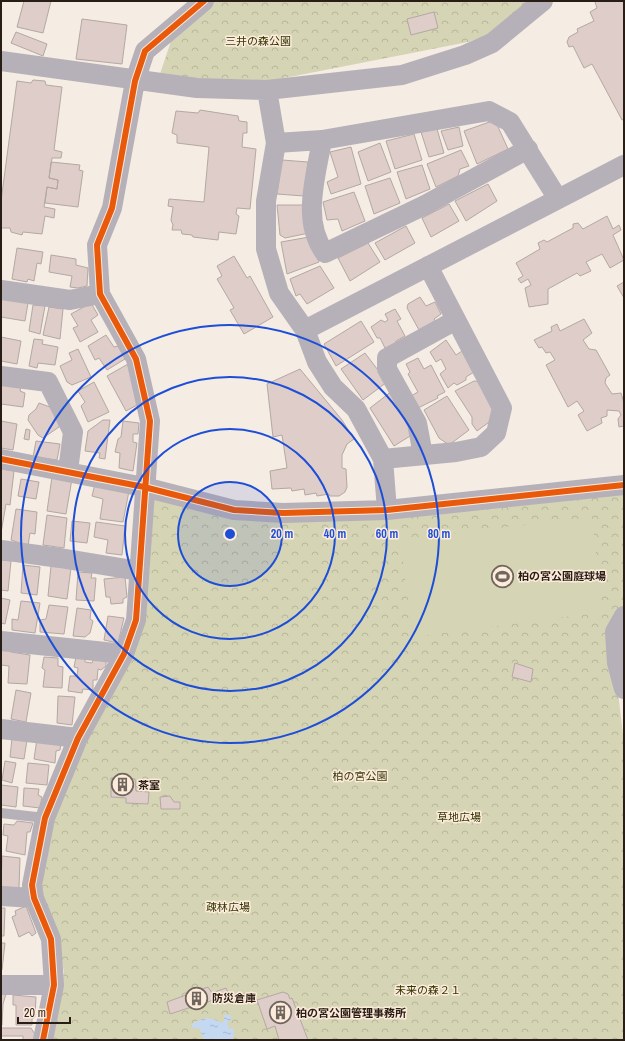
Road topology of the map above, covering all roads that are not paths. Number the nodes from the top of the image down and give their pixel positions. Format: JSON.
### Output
{"nodes":[{"id":1,"x":204,"y":1,"type":"edge"},
{"id":2,"x":543,"y":1,"type":"edge"},
{"id":3,"x":1,"y":61,"type":"edge"},
{"id":4,"x":135,"y":81,"type":"junction"},
{"id":5,"x":267,"y":90,"type":"junction"},
{"id":6,"x":322,"y":140,"type":"junction"},
{"id":7,"x":276,"y":143,"type":"junction"},
{"id":8,"x":528,"y":149,"type":"junction"},
{"id":9,"x":624,"y":165,"type":"edge"},
{"id":10,"x":558,"y":199,"type":"junction"},
{"id":11,"x":428,"y":266,"type":"junction"},
{"id":12,"x":1,"y":290,"type":"edge"},
{"id":13,"x":100,"y":294,"type":"junction"},
{"id":14,"x":456,"y":320,"type":"junction"},
{"id":15,"x":305,"y":330,"type":"junction"},
{"id":16,"x":1,"y":376,"type":"edge"},
{"id":17,"x":423,"y":455,"type":"junction"},
{"id":18,"x":1,"y":459,"type":"edge"},
{"id":19,"x":383,"y":459,"type":"junction"},
{"id":20,"x":68,"y":471,"type":"junction"},
{"id":21,"x":624,"y":485,"type":"edge"},
{"id":22,"x":144,"y":487,"type":"junction"},
{"id":23,"x":387,"y":510,"type":"junction"},
{"id":24,"x":1,"y":550,"type":"edge"},
{"id":25,"x":139,"y":571,"type":"junction"},
{"id":26,"x":624,"y":616,"type":"edge"},
{"id":27,"x":1,"y":641,"type":"edge"},
{"id":28,"x":124,"y":654,"type":"junction"},
{"id":29,"x":624,"y":689,"type":"edge"},
{"id":30,"x":1,"y":729,"type":"edge"},
{"id":31,"x":78,"y":738,"type":"junction"},
{"id":32,"x":1,"y":813,"type":"edge"},
{"id":33,"x":45,"y":818,"type":"junction"},
{"id":34,"x":1,"y":896,"type":"edge"},
{"id":35,"x":34,"y":898,"type":"junction"},
{"id":36,"x":1,"y":985,"type":"edge"},
{"id":37,"x":54,"y":985,"type":"junction"},
{"id":38,"x":43,"y":1040,"type":"edge"}],
"edges":[{"from":1,"to":4,"type":"street"},
{"from":2,"to":5,"type":"street"},
{"from":3,"to":4,"type":"street"},
{"from":4,"to":5,"type":"street"},
{"from":4,"to":13,"type":"street"},
{"from":5,"to":7,"type":"street"},
{"from":6,"to":7,"type":"street"},
{"from":6,"to":8,"type":"street"},
{"from":6,"to":8,"type":"street"},
{"from":7,"to":15,"type":"street"},
{"from":8,"to":10,"type":"street"},
{"from":9,"to":10,"type":"street"},
{"from":10,"to":11,"type":"street"},
{"from":11,"to":14,"type":"street"},
{"from":11,"to":15,"type":"street"},
{"from":12,"to":13,"type":"street"},
{"from":13,"to":22,"type":"street"},
{"from":14,"to":17,"type":"street"},
{"from":14,"to":17,"type":"street"},
{"from":15,"to":19,"type":"street"},
{"from":16,"to":20,"type":"street"},
{"from":17,"to":19,"type":"street"},
{"from":18,"to":20,"type":"street"},
{"from":19,"to":23,"type":"street"},
{"from":20,"to":22,"type":"street"},
{"from":21,"to":23,"type":"street"},
{"from":22,"to":23,"type":"street"},
{"from":22,"to":25,"type":"street"},
{"from":24,"to":25,"type":"street"},
{"from":25,"to":28,"type":"street"},
{"from":26,"to":29,"type":"street"},
{"from":27,"to":28,"type":"street"},
{"from":28,"to":31,"type":"street"},
{"from":30,"to":31,"type":"street"},
{"from":31,"to":33,"type":"street"},
{"from":32,"to":33,"type":"lane"},
{"from":33,"to":35,"type":"street"},
{"from":34,"to":35,"type":"street"},
{"from":35,"to":37,"type":"street"},
{"from":36,"to":37,"type":"street"},
{"from":37,"to":38,"type":"street"}]}
